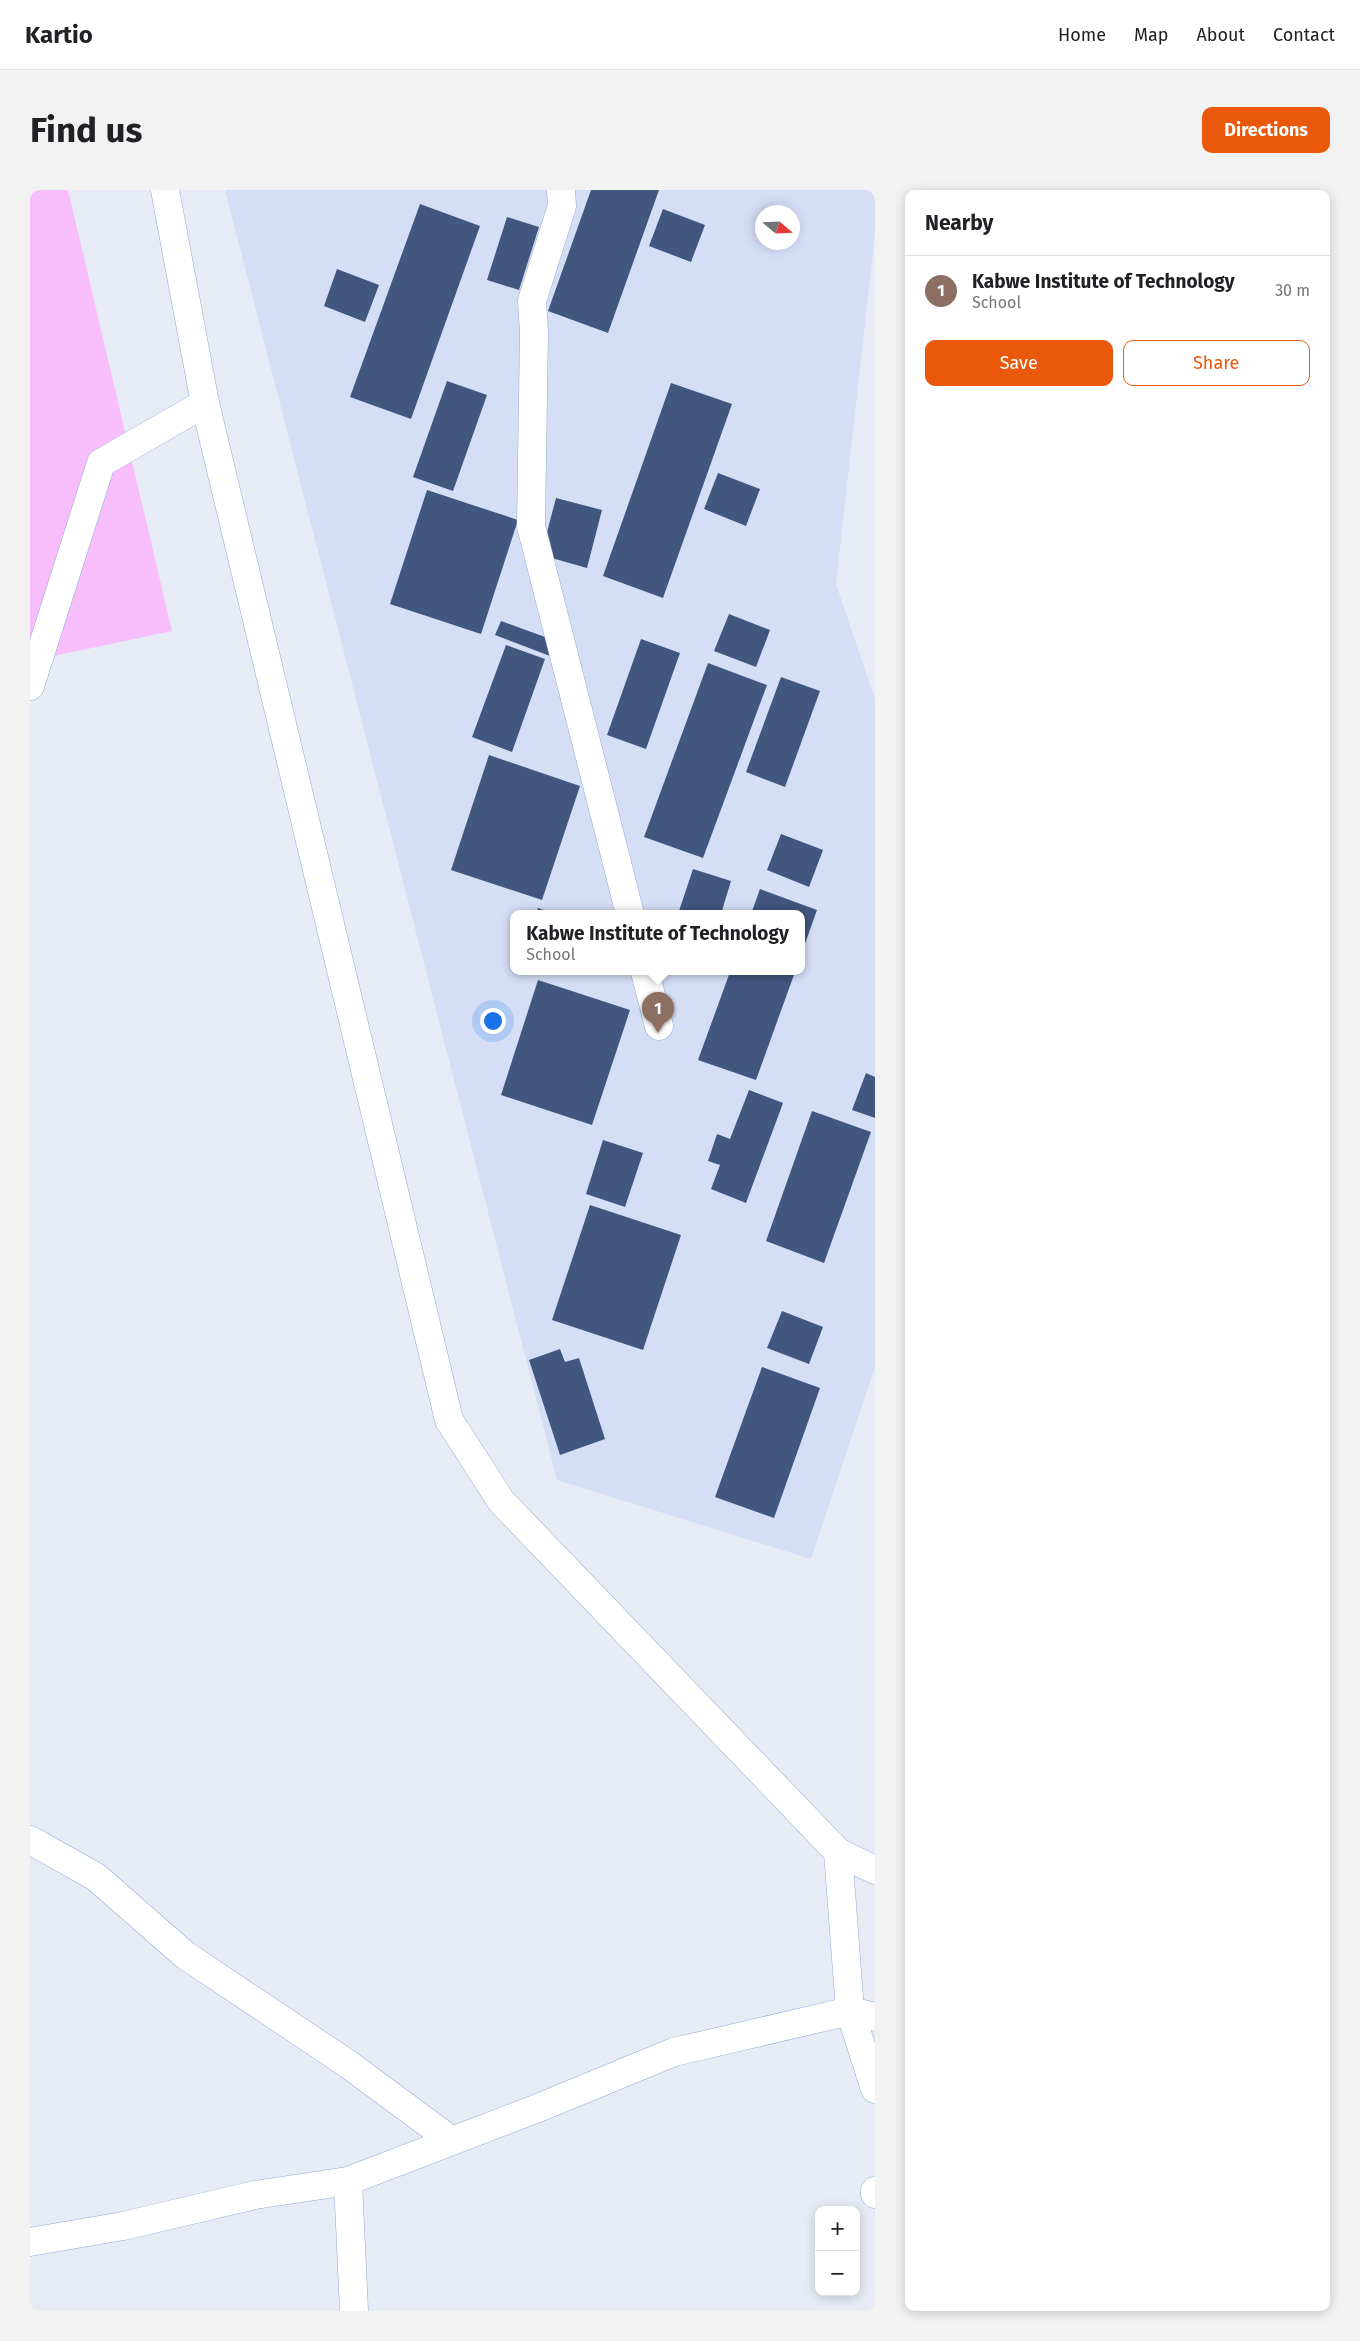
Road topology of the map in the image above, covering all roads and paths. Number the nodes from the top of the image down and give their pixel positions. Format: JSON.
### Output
{"nodes":[{"id":1,"x":165,"y":190,"type":"edge"},
{"id":2,"x":561,"y":190,"type":"edge"},
{"id":3,"x":205,"y":403,"type":"junction"},
{"id":4,"x":30,"y":686,"type":"edge"},
{"id":5,"x":629,"y":910,"type":"edge"},
{"id":6,"x":646,"y":975,"type":"edge"},
{"id":7,"x":659,"y":1026,"type":"dead end"},
{"id":8,"x":30,"y":1840,"type":"edge"},
{"id":9,"x":838,"y":1852,"type":"junction"},
{"id":10,"x":875,"y":1870,"type":"edge"},
{"id":11,"x":862,"y":2014,"type":"edge"},
{"id":12,"x":875,"y":2089,"type":"edge"},
{"id":13,"x":452,"y":2141,"type":"junction"},
{"id":14,"x":348,"y":2181,"type":"junction"},
{"id":15,"x":30,"y":2242,"type":"edge"},
{"id":16,"x":354,"y":2311,"type":"edge"}],
"edges":[{"from":1,"to":3,"type":"street"},
{"from":2,"to":5,"type":"street"},
{"from":3,"to":4,"type":"street"},
{"from":3,"to":9,"type":"street"},
{"from":6,"to":7,"type":"street"},
{"from":8,"to":13,"type":"street"},
{"from":9,"to":10,"type":"street"},
{"from":9,"to":11,"type":"street"},
{"from":11,"to":12,"type":"street"},
{"from":11,"to":13,"type":"street"},
{"from":13,"to":14,"type":"street"},
{"from":14,"to":15,"type":"street"},
{"from":14,"to":16,"type":"street"}]}
